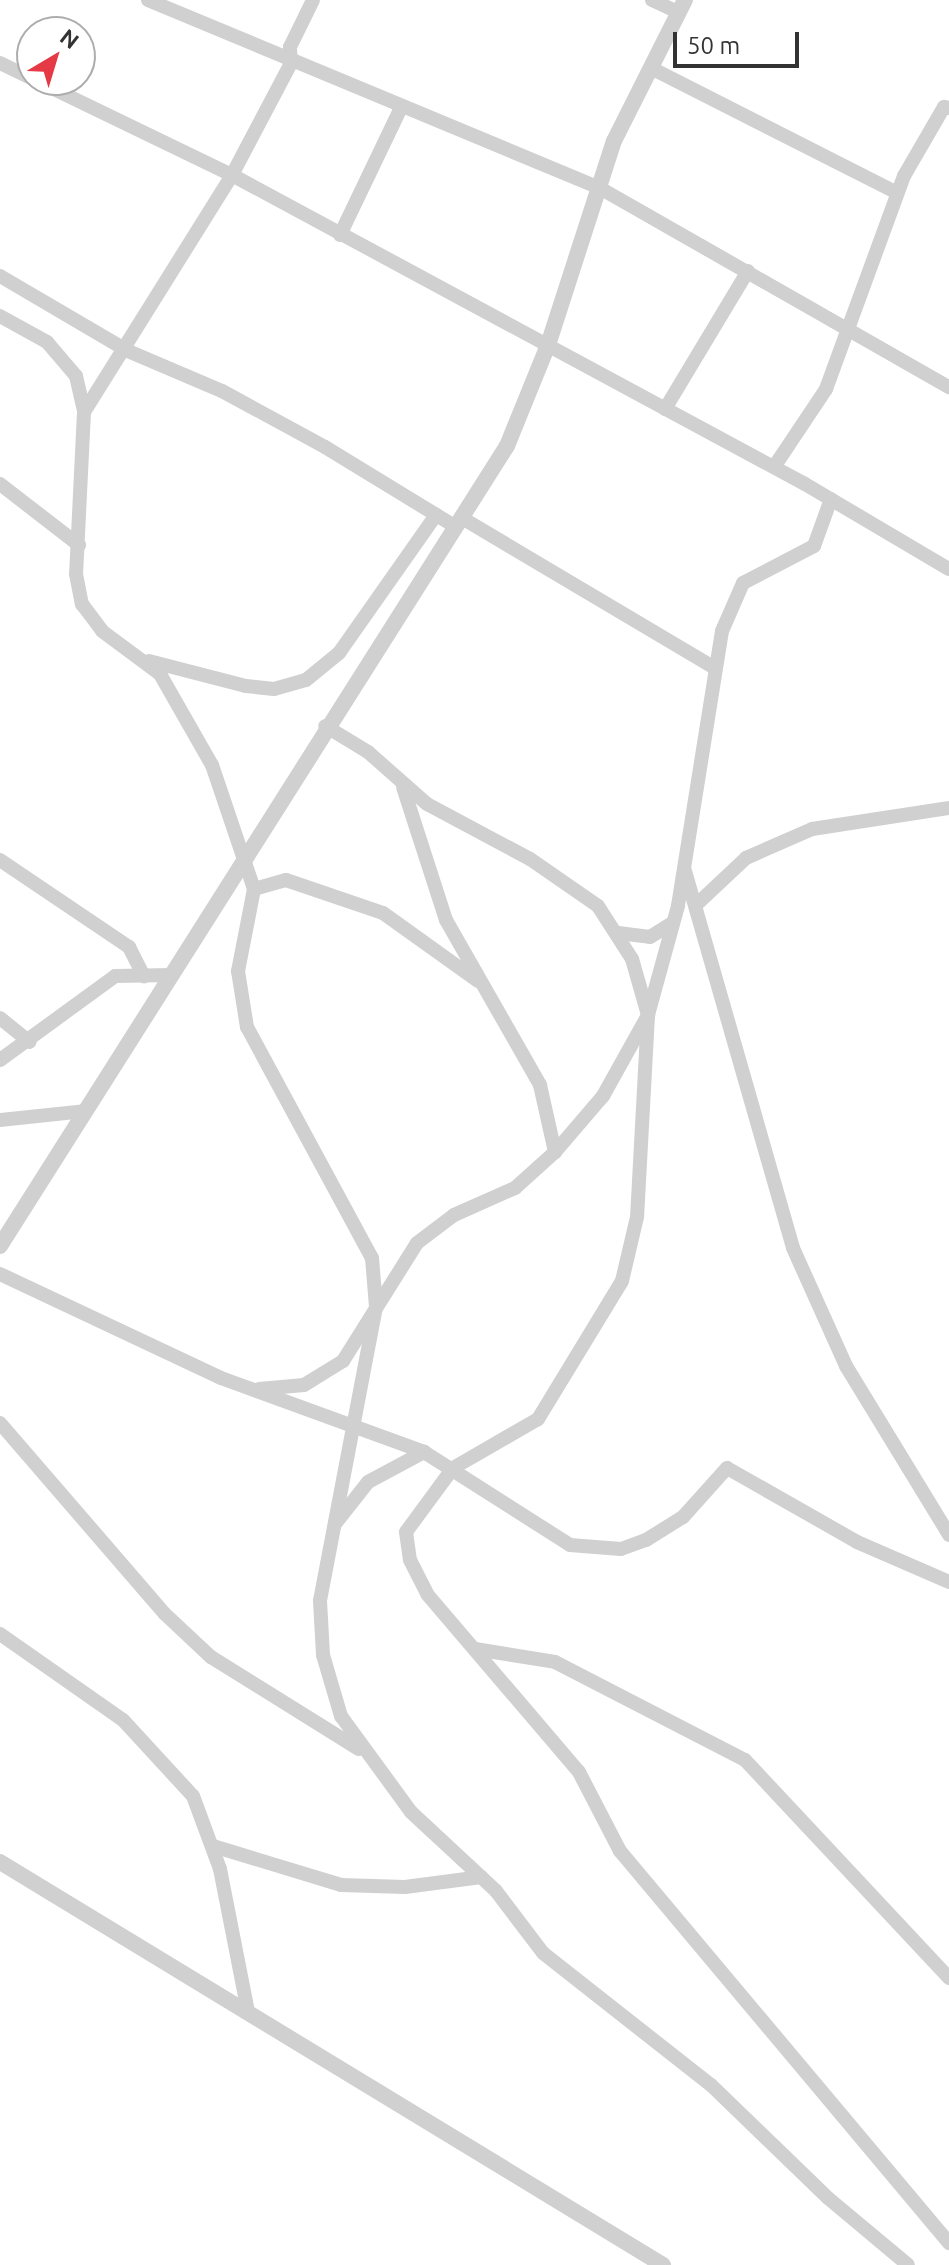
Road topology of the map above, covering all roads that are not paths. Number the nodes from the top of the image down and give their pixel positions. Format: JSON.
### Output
{"nodes":[{"id":1,"x":148,"y":0,"type":"edge"},
{"id":2,"x":313,"y":0,"type":"edge"},
{"id":3,"x":652,"y":0,"type":"edge"},
{"id":4,"x":682,"y":6,"type":"edge"},
{"id":5,"x":0,"y":63,"type":"edge"},
{"id":6,"x":291,"y":63,"type":"junction"},
{"id":7,"x":651,"y":68,"type":"junction"},
{"id":8,"x":947,"y":103,"type":"edge"},
{"id":9,"x":400,"y":110,"type":"junction"},
{"id":10,"x":232,"y":175,"type":"junction"},
{"id":11,"x":598,"y":187,"type":"junction"},
{"id":12,"x":897,"y":193,"type":"junction"},
{"id":13,"x":340,"y":235,"type":"junction"},
{"id":14,"x":748,"y":271,"type":"junction"},
{"id":15,"x":0,"y":276,"type":"edge"},
{"id":16,"x":0,"y":316,"type":"edge"},
{"id":17,"x":849,"y":327,"type":"junction"},
{"id":18,"x":548,"y":345,"type":"junction"},
{"id":19,"x":128,"y":351,"type":"junction"},
{"id":20,"x":949,"y":387,"type":"edge"},
{"id":21,"x":665,"y":409,"type":"junction"},
{"id":22,"x":84,"y":412,"type":"junction"},
{"id":23,"x":774,"y":467,"type":"junction"},
{"id":24,"x":0,"y":484,"type":"edge"},
{"id":25,"x":831,"y":499,"type":"junction"},
{"id":26,"x":436,"y":515,"type":"junction"},
{"id":27,"x":459,"y":522,"type":"junction"},
{"id":28,"x":79,"y":545,"type":"junction"},
{"id":29,"x":949,"y":569,"type":"edge"},
{"id":30,"x":149,"y":661,"type":"junction"},
{"id":31,"x":715,"y":668,"type":"junction"},
{"id":32,"x":325,"y":726,"type":"junction"},
{"id":33,"x":402,"y":783,"type":"junction"},
{"id":34,"x":949,"y":808,"type":"edge"},
{"id":35,"x":0,"y":860,"type":"edge"},
{"id":36,"x":241,"y":866,"type":"junction"},
{"id":37,"x":684,"y":867,"type":"junction"},
{"id":38,"x":254,"y":889,"type":"junction"},
{"id":39,"x":696,"y":905,"type":"junction"},
{"id":40,"x":674,"y":922,"type":"junction"},
{"id":41,"x":618,"y":933,"type":"junction"},
{"id":42,"x":172,"y":975,"type":"junction"},
{"id":43,"x":144,"y":976,"type":"junction"},
{"id":44,"x":485,"y":986,"type":"junction"},
{"id":45,"x":648,"y":1015,"type":"junction"},
{"id":46,"x":0,"y":1018,"type":"edge"},
{"id":47,"x":30,"y":1042,"type":"junction"},
{"id":48,"x":0,"y":1060,"type":"edge"},
{"id":49,"x":85,"y":1111,"type":"junction"},
{"id":50,"x":0,"y":1120,"type":"edge"},
{"id":51,"x":555,"y":1152,"type":"junction"},
{"id":52,"x":0,"y":1246,"type":"edge"},
{"id":53,"x":0,"y":1274,"type":"edge"},
{"id":54,"x":376,"y":1307,"type":"junction"},
{"id":55,"x":242,"y":1387,"type":"junction"},
{"id":56,"x":0,"y":1423,"type":"edge"},
{"id":57,"x":352,"y":1427,"type":"junction"},
{"id":58,"x":424,"y":1452,"type":"junction"},
{"id":59,"x":453,"y":1468,"type":"junction"},
{"id":60,"x":333,"y":1528,"type":"junction"},
{"id":61,"x":949,"y":1535,"type":"edge"},
{"id":62,"x":949,"y":1582,"type":"edge"},
{"id":63,"x":0,"y":1634,"type":"edge"},
{"id":64,"x":475,"y":1649,"type":"junction"},
{"id":65,"x":363,"y":1751,"type":"junction"},
{"id":66,"x":213,"y":1846,"type":"junction"},
{"id":67,"x":0,"y":1862,"type":"edge"},
{"id":68,"x":481,"y":1877,"type":"junction"},
{"id":69,"x":949,"y":1978,"type":"edge"},
{"id":70,"x":248,"y":2012,"type":"junction"},
{"id":71,"x":949,"y":2243,"type":"edge"},
{"id":72,"x":663,"y":2265,"type":"edge"},
{"id":73,"x":908,"y":2265,"type":"edge"}],
"edges":[{"from":1,"to":6,"type":"street"},
{"from":2,"to":6,"type":"street"},
{"from":3,"to":4,"type":"street"},
{"from":4,"to":7,"type":"street"},
{"from":5,"to":10,"type":"street"},
{"from":6,"to":9,"type":"street"},
{"from":6,"to":10,"type":"street"},
{"from":7,"to":11,"type":"street"},
{"from":7,"to":12,"type":"street"},
{"from":8,"to":12,"type":"street"},
{"from":9,"to":11,"type":"street"},
{"from":9,"to":13,"type":"street"},
{"from":10,"to":13,"type":"street"},
{"from":10,"to":19,"type":"street"},
{"from":11,"to":14,"type":"street"},
{"from":11,"to":18,"type":"street"},
{"from":12,"to":17,"type":"street"},
{"from":13,"to":18,"type":"street"},
{"from":14,"to":17,"type":"street"},
{"from":14,"to":21,"type":"street"},
{"from":15,"to":19,"type":"street"},
{"from":16,"to":22,"type":"street"},
{"from":17,"to":20,"type":"street"},
{"from":17,"to":23,"type":"street"},
{"from":18,"to":21,"type":"street"},
{"from":18,"to":27,"type":"street"},
{"from":19,"to":22,"type":"street"},
{"from":19,"to":26,"type":"street"},
{"from":21,"to":23,"type":"street"},
{"from":22,"to":28,"type":"street"},
{"from":23,"to":25,"type":"street"},
{"from":24,"to":28,"type":"street"},
{"from":25,"to":29,"type":"street"},
{"from":25,"to":31,"type":"street"},
{"from":26,"to":27,"type":"street"},
{"from":26,"to":30,"type":"street"},
{"from":27,"to":31,"type":"street"},
{"from":27,"to":32,"type":"street"},
{"from":28,"to":30,"type":"street"},
{"from":30,"to":36,"type":"street"},
{"from":31,"to":37,"type":"street"},
{"from":32,"to":33,"type":"street"},
{"from":32,"to":36,"type":"street"},
{"from":33,"to":41,"type":"street"},
{"from":33,"to":44,"type":"street"},
{"from":34,"to":39,"type":"street"},
{"from":35,"to":43,"type":"street"},
{"from":36,"to":38,"type":"street"},
{"from":36,"to":42,"type":"street"},
{"from":37,"to":39,"type":"street"},
{"from":37,"to":40,"type":"street"},
{"from":38,"to":44,"type":"street"},
{"from":38,"to":54,"type":"street"},
{"from":39,"to":61,"type":"street"},
{"from":40,"to":41,"type":"street"},
{"from":40,"to":45,"type":"street"},
{"from":41,"to":45,"type":"street"},
{"from":42,"to":43,"type":"street"},
{"from":42,"to":49,"type":"street"},
{"from":43,"to":47,"type":"street"},
{"from":44,"to":51,"type":"street"},
{"from":45,"to":51,"type":"street"},
{"from":45,"to":59,"type":"street"},
{"from":46,"to":47,"type":"street"},
{"from":47,"to":48,"type":"street"},
{"from":49,"to":50,"type":"street"},
{"from":49,"to":52,"type":"street"},
{"from":51,"to":54,"type":"street"},
{"from":53,"to":55,"type":"street"},
{"from":54,"to":55,"type":"street"},
{"from":54,"to":57,"type":"street"},
{"from":55,"to":57,"type":"street"},
{"from":56,"to":65,"type":"street"},
{"from":57,"to":58,"type":"street"},
{"from":57,"to":60,"type":"street"},
{"from":58,"to":59,"type":"street"},
{"from":58,"to":60,"type":"street"},
{"from":59,"to":62,"type":"street"},
{"from":59,"to":64,"type":"street"},
{"from":60,"to":65,"type":"street"},
{"from":63,"to":66,"type":"street"},
{"from":64,"to":69,"type":"street"},
{"from":64,"to":71,"type":"street"},
{"from":65,"to":68,"type":"street"},
{"from":66,"to":68,"type":"street"},
{"from":66,"to":70,"type":"street"},
{"from":67,"to":70,"type":"street"},
{"from":68,"to":73,"type":"street"},
{"from":70,"to":72,"type":"street"}]}
